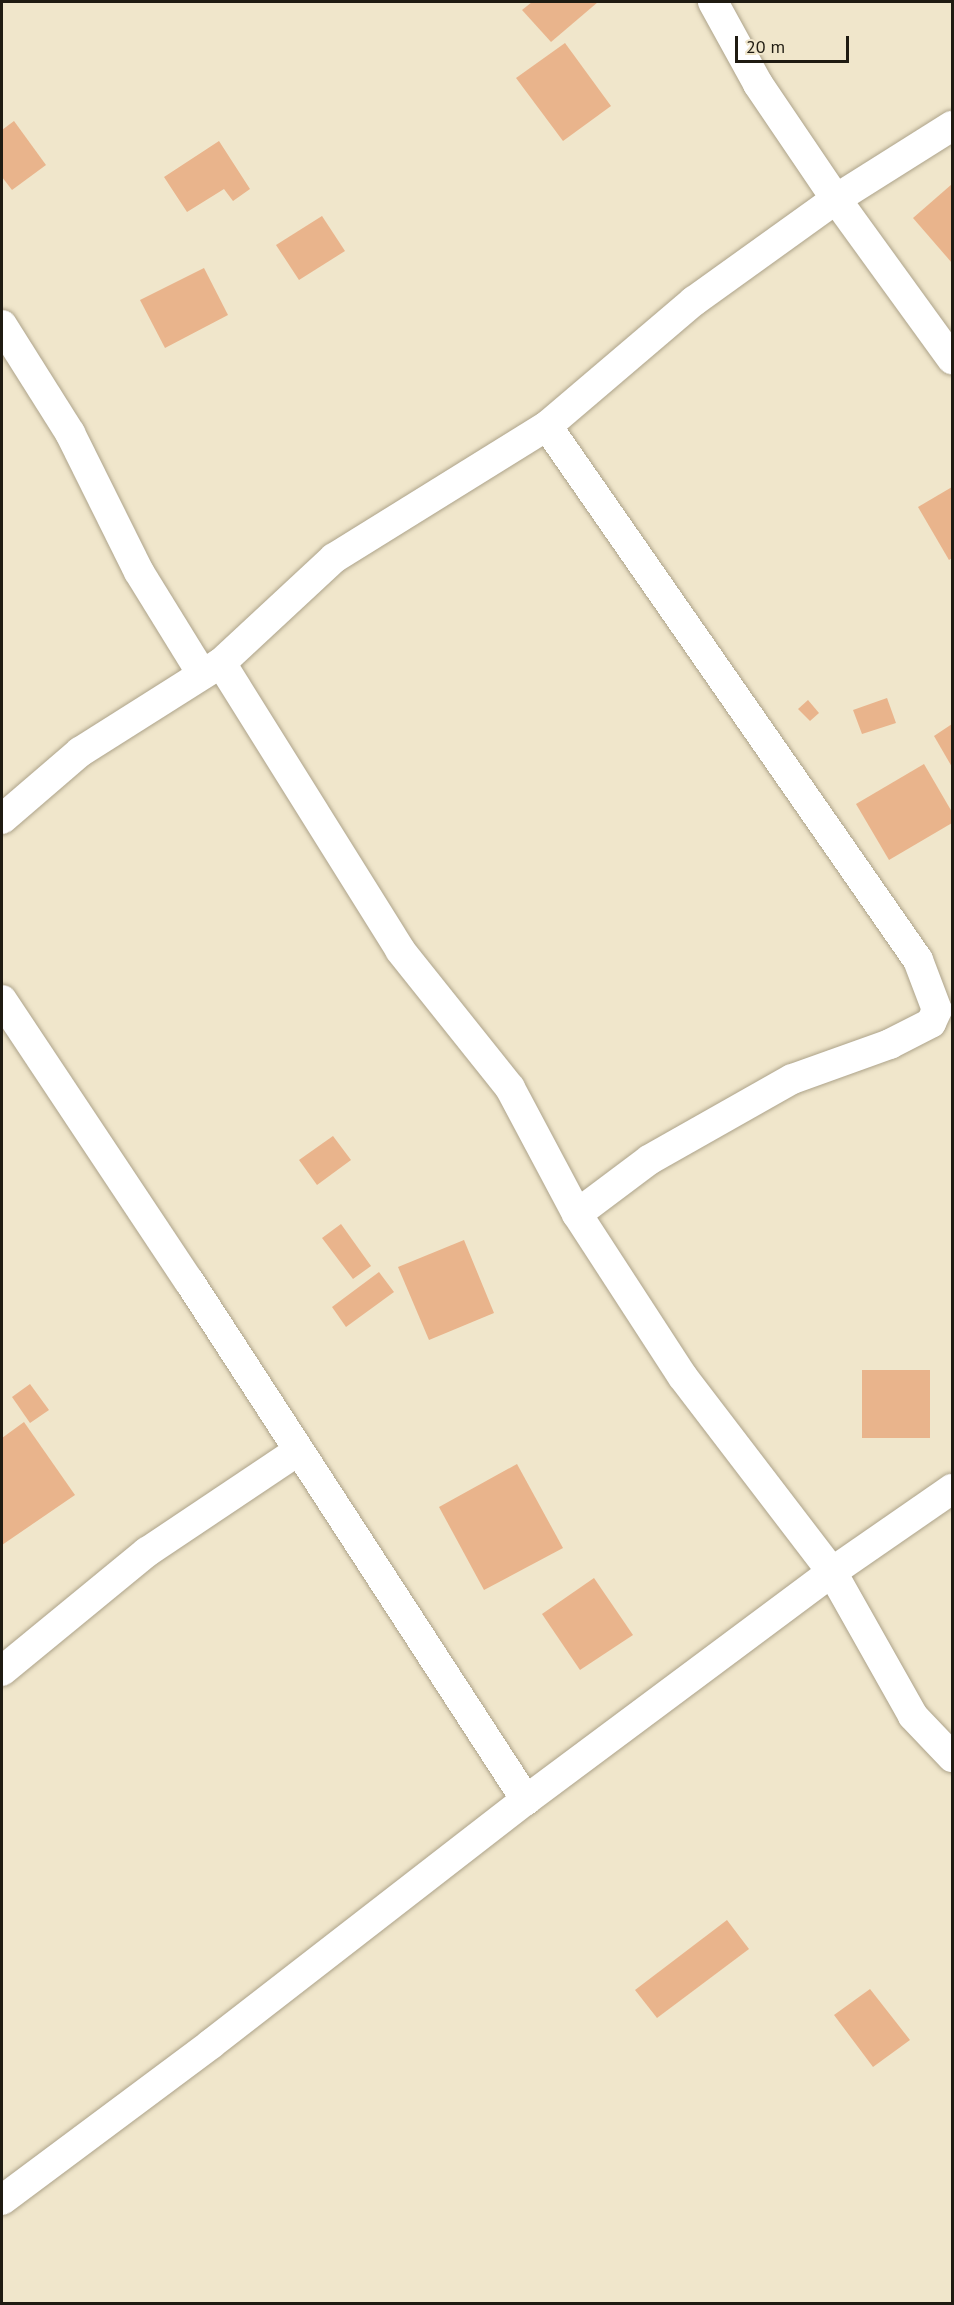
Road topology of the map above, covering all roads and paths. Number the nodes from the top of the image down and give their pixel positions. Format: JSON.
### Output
{"nodes":[{"id":1,"x":713,"y":2,"type":"edge"},
{"id":2,"x":952,"y":126,"type":"edge"},
{"id":3,"x":836,"y":199,"type":"junction"},
{"id":4,"x":2,"y":325,"type":"edge"},
{"id":5,"x":952,"y":359,"type":"edge"},
{"id":6,"x":548,"y":426,"type":"junction"},
{"id":7,"x":212,"y":668,"type":"junction"},
{"id":8,"x":2,"y":819,"type":"edge"},
{"id":9,"x":2,"y":1000,"type":"edge"},
{"id":10,"x":942,"y":1017,"type":"edge"},
{"id":11,"x":577,"y":1214,"type":"junction"},
{"id":12,"x":298,"y":1451,"type":"junction"},
{"id":13,"x":952,"y":1489,"type":"edge"},
{"id":14,"x":832,"y":1572,"type":"junction"},
{"id":15,"x":2,"y":1671,"type":"edge"},
{"id":16,"x":952,"y":1757,"type":"edge"},
{"id":17,"x":526,"y":1800,"type":"junction"},
{"id":18,"x":2,"y":2200,"type":"edge"}],
"edges":[{"from":1,"to":3,"type":"street"},
{"from":2,"to":3,"type":"street"},
{"from":3,"to":5,"type":"street"},
{"from":3,"to":6,"type":"street"},
{"from":4,"to":7,"type":"street"},
{"from":6,"to":7,"type":"street"},
{"from":6,"to":10,"type":"street"},
{"from":7,"to":8,"type":"street"},
{"from":7,"to":11,"type":"street"},
{"from":9,"to":12,"type":"street"},
{"from":10,"to":11,"type":"street"},
{"from":11,"to":14,"type":"street"},
{"from":12,"to":15,"type":"street"},
{"from":12,"to":17,"type":"street"},
{"from":13,"to":14,"type":"street"},
{"from":14,"to":16,"type":"street"},
{"from":14,"to":17,"type":"street"},
{"from":17,"to":18,"type":"street"}]}
